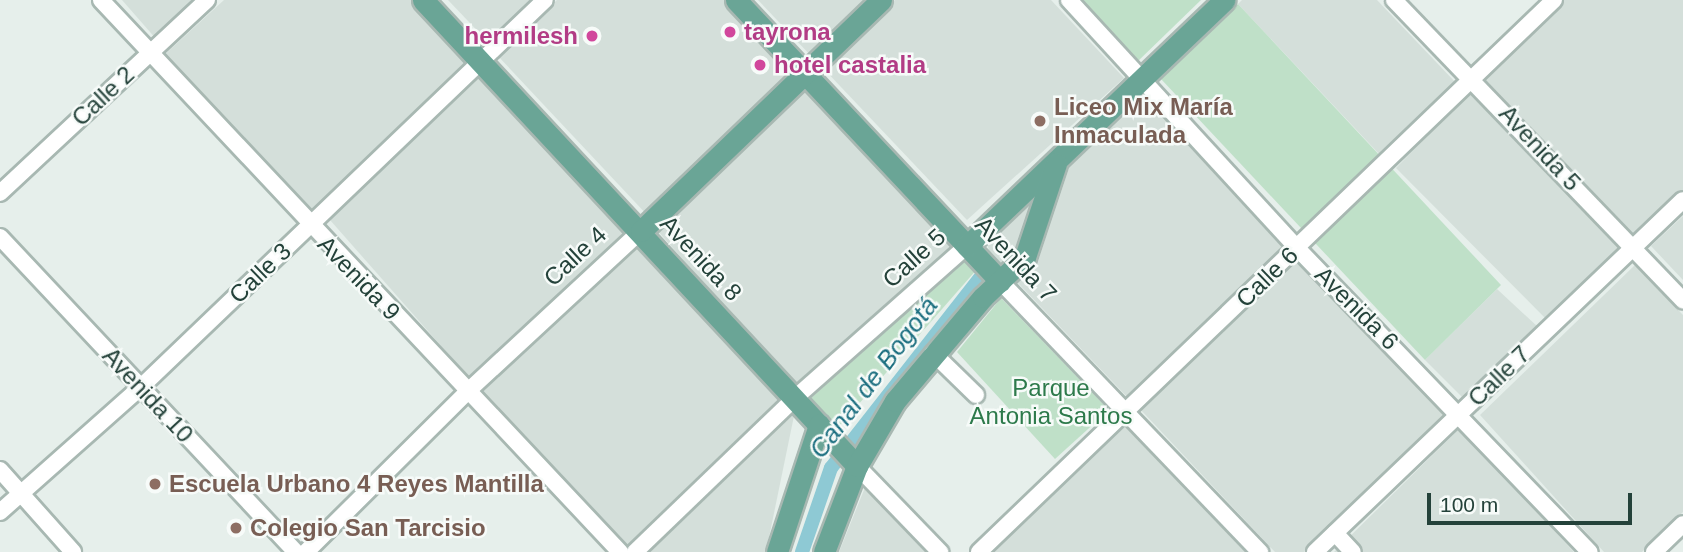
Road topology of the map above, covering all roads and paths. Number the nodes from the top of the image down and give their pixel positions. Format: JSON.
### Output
{"nodes":[{"id":1,"x":100,"y":0,"type":"edge"},
{"id":2,"x":207,"y":0,"type":"edge"},
{"id":3,"x":423,"y":0,"type":"edge"},
{"id":4,"x":545,"y":0,"type":"edge"},
{"id":5,"x":736,"y":0,"type":"edge"},
{"id":6,"x":881,"y":0,"type":"edge"},
{"id":7,"x":1069,"y":0,"type":"edge"},
{"id":8,"x":1224,"y":0,"type":"edge"},
{"id":9,"x":1394,"y":0,"type":"edge"},
{"id":10,"x":1554,"y":0,"type":"edge"},
{"id":11,"x":150,"y":52,"type":"junction"},
{"id":12,"x":481,"y":61,"type":"junction"},
{"id":13,"x":805,"y":73,"type":"junction"},
{"id":14,"x":1473,"y":77,"type":"junction"},
{"id":15,"x":1142,"y":79,"type":"junction"},
{"id":16,"x":1056,"y":164,"type":"junction"},
{"id":17,"x":0,"y":193,"type":"edge"},
{"id":18,"x":1683,"y":200,"type":"edge"},
{"id":19,"x":309,"y":226,"type":"junction"},
{"id":20,"x":641,"y":231,"type":"junction"},
{"id":21,"x":0,"y":237,"type":"edge"},
{"id":22,"x":967,"y":246,"type":"junction"},
{"id":23,"x":1297,"y":248,"type":"junction"},
{"id":24,"x":1633,"y":248,"type":"junction"},
{"id":25,"x":1000,"y":281,"type":"junction"},
{"id":26,"x":1683,"y":300,"type":"edge"},
{"id":27,"x":933,"y":353,"type":"junction"},
{"id":28,"x":141,"y":387,"type":"junction"},
{"id":29,"x":468,"y":391,"type":"junction"},
{"id":30,"x":976,"y":395,"type":"dead end"},
{"id":31,"x":795,"y":398,"type":"junction"},
{"id":32,"x":1126,"y":413,"type":"junction"},
{"id":33,"x":1460,"y":413,"type":"junction"},
{"id":34,"x":819,"y":425,"type":"junction"},
{"id":35,"x":847,"y":455,"type":"junction"},
{"id":36,"x":0,"y":470,"type":"edge"},
{"id":37,"x":20,"y":493,"type":"junction"},
{"id":38,"x":0,"y":512,"type":"edge"},
{"id":39,"x":1683,"y":524,"type":"edge"},
{"id":40,"x":1335,"y":533,"type":"junction"},
{"id":41,"x":74,"y":552,"type":"edge"},
{"id":42,"x":296,"y":552,"type":"edge"},
{"id":43,"x":306,"y":552,"type":"edge"},
{"id":44,"x":620,"y":552,"type":"edge"},
{"id":45,"x":635,"y":552,"type":"edge"},
{"id":46,"x":777,"y":552,"type":"edge"},
{"id":47,"x":824,"y":552,"type":"edge"},
{"id":48,"x":940,"y":552,"type":"edge"},
{"id":49,"x":979,"y":552,"type":"edge"},
{"id":50,"x":1260,"y":552,"type":"edge"},
{"id":51,"x":1315,"y":552,"type":"edge"},
{"id":52,"x":1353,"y":552,"type":"edge"},
{"id":53,"x":1590,"y":552,"type":"edge"},
{"id":54,"x":1654,"y":552,"type":"edge"}],
"edges":[{"from":1,"to":11,"type":"street","name":"Avenida 9"},
{"from":2,"to":11,"type":"street","name":"Calle 2"},
{"from":3,"to":12,"type":"main road","name":"Avenida 8"},
{"from":4,"to":12,"type":"street","name":"Calle 3"},
{"from":5,"to":13,"type":"main road","name":"Avenida 7"},
{"from":6,"to":13,"type":"main road","name":"Calle 4"},
{"from":7,"to":15,"type":"street","name":"Avenida 6"},
{"from":8,"to":15,"type":"main road","name":"Calle 5"},
{"from":9,"to":14,"type":"street","name":"Avenida 5"},
{"from":10,"to":14,"type":"street","name":"Calle 6"},
{"from":11,"to":17,"type":"street","name":"Calle 2"},
{"from":11,"to":19,"type":"street","name":"Avenida 9"},
{"from":12,"to":19,"type":"street","name":"Calle 3"},
{"from":12,"to":20,"type":"main road","name":"Avenida 8"},
{"from":13,"to":20,"type":"main road","name":"Calle 4"},
{"from":13,"to":22,"type":"main road","name":"Avenida 7"},
{"from":14,"to":23,"type":"street","name":"Calle 6"},
{"from":14,"to":24,"type":"street","name":"Avenida 5"},
{"from":15,"to":16,"type":"main road","name":"Calle 5"},
{"from":15,"to":23,"type":"street","name":"Avenida 6"},
{"from":16,"to":22,"type":"main road","name":"Calle 5"},
{"from":16,"to":25,"type":"main road"},
{"from":18,"to":24,"type":"street","name":"Calle 7"},
{"from":19,"to":28,"type":"street","name":"Calle 3"},
{"from":19,"to":29,"type":"street","name":"Avenida 9"},
{"from":20,"to":29,"type":"street","name":"Calle 4"},
{"from":20,"to":31,"type":"main road","name":"Avenida 8"},
{"from":21,"to":28,"type":"street","name":"Avenida 10"},
{"from":22,"to":25,"type":"main road","name":"Avenida 7"},
{"from":22,"to":31,"type":"street","name":"Calle 5"},
{"from":23,"to":32,"type":"street","name":"Calle 6"},
{"from":23,"to":33,"type":"street","name":"Avenida 6"},
{"from":24,"to":26,"type":"street","name":"Avenida 5"},
{"from":24,"to":33,"type":"street","name":"Calle 7"},
{"from":25,"to":27,"type":"main road"},
{"from":25,"to":32,"type":"street","name":"Avenida 7"},
{"from":27,"to":30,"type":"street"},
{"from":27,"to":35,"type":"main road"},
{"from":28,"to":37,"type":"street","name":"Calle 3"},
{"from":28,"to":42,"type":"street","name":"Avenida 10"},
{"from":29,"to":43,"type":"street","name":"Calle 4"},
{"from":29,"to":44,"type":"street","name":"Avenida 9"},
{"from":31,"to":34,"type":"main road","name":"Avenida 8"},
{"from":31,"to":45,"type":"street","name":"Calle 5"},
{"from":32,"to":49,"type":"street","name":"Calle 6"},
{"from":32,"to":50,"type":"street","name":"Avenida 7"},
{"from":33,"to":40,"type":"street","name":"Calle 7"},
{"from":33,"to":53,"type":"street","name":"Avenida 6"},
{"from":34,"to":35,"type":"main road","name":"Avenida 8"},
{"from":34,"to":46,"type":"main road"},
{"from":35,"to":47,"type":"main road"},
{"from":35,"to":48,"type":"street","name":"Avenida 8"},
{"from":36,"to":37,"type":"street"},
{"from":37,"to":38,"type":"street","name":"Calle 3"},
{"from":37,"to":41,"type":"street"},
{"from":39,"to":54,"type":"street"},
{"from":40,"to":51,"type":"street","name":"Calle 7"},
{"from":40,"to":52,"type":"street"}]}
